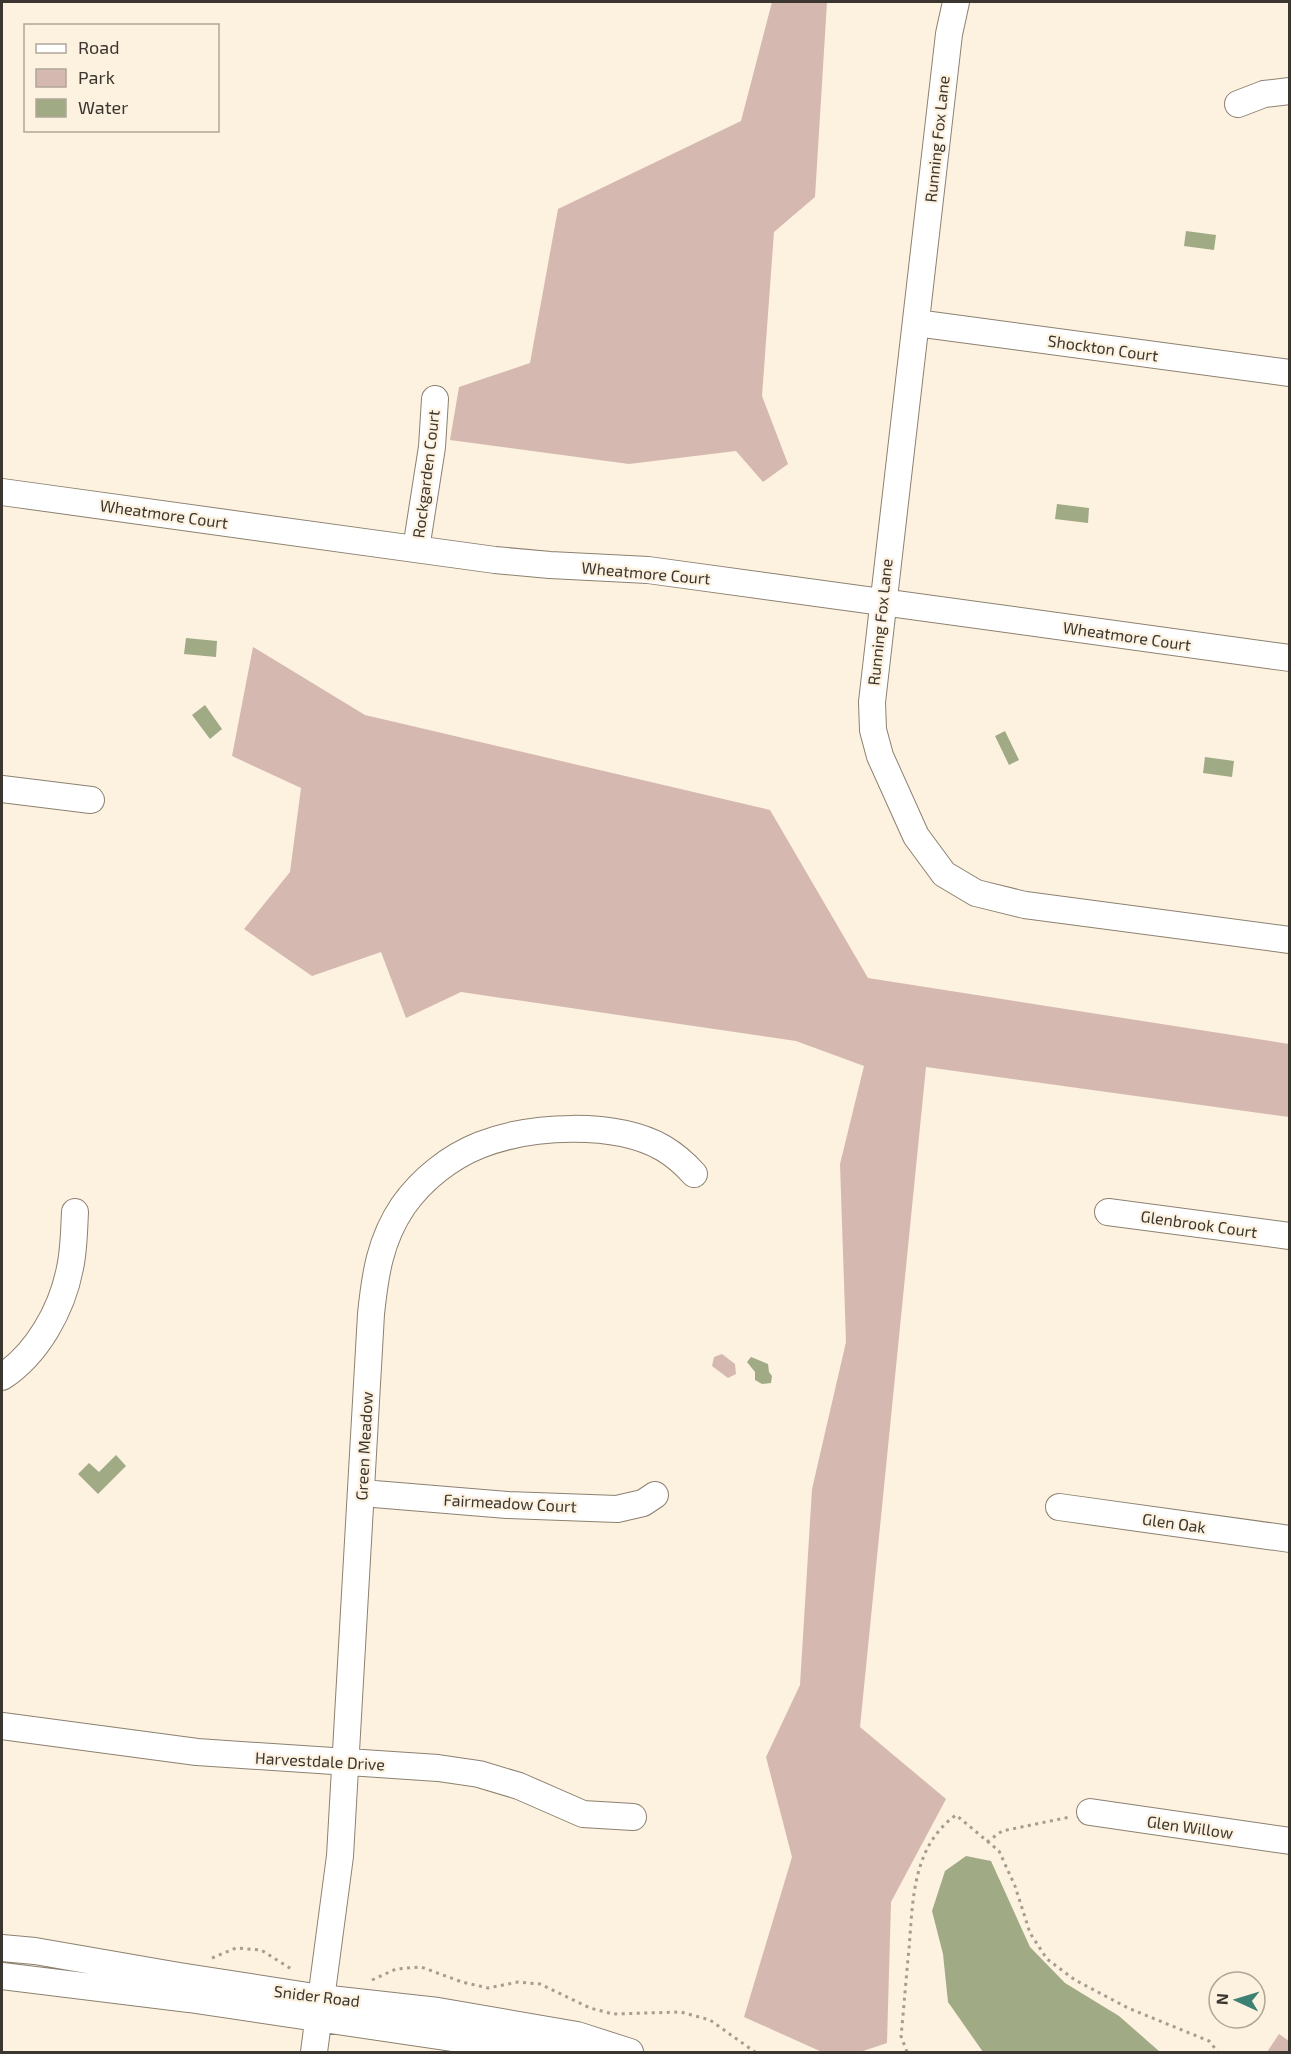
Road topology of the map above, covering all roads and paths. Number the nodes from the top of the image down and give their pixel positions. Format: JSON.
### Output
{"nodes":[{"id":1,"x":956,"y":2,"type":"edge"},
{"id":2,"x":1290,"y":91,"type":"edge"},
{"id":3,"x":1238,"y":104,"type":"dead end"},
{"id":4,"x":916,"y":323,"type":"junction"},
{"id":5,"x":1290,"y":373,"type":"edge"},
{"id":6,"x":435,"y":399,"type":"dead end"},
{"id":7,"x":2,"y":492,"type":"edge"},
{"id":8,"x":416,"y":549,"type":"junction"},
{"id":9,"x":882,"y":602,"type":"junction"},
{"id":10,"x":1290,"y":658,"type":"edge"},
{"id":11,"x":2,"y":789,"type":"edge"},
{"id":12,"x":91,"y":801,"type":"dead end"},
{"id":13,"x":1290,"y":940,"type":"edge"},
{"id":14,"x":694,"y":1174,"type":"dead end"},
{"id":15,"x":75,"y":1212,"type":"dead end"},
{"id":16,"x":1108,"y":1212,"type":"dead end"},
{"id":17,"x":1290,"y":1236,"type":"edge"},
{"id":18,"x":2,"y":1377,"type":"edge"},
{"id":19,"x":362,"y":1493,"type":"junction"},
{"id":20,"x":655,"y":1496,"type":"dead end"},
{"id":21,"x":1059,"y":1508,"type":"dead end"},
{"id":22,"x":1290,"y":1539,"type":"edge"},
{"id":23,"x":2,"y":1726,"type":"edge"},
{"id":24,"x":346,"y":1763,"type":"junction"},
{"id":25,"x":1090,"y":1812,"type":"joint"},
{"id":26,"x":633,"y":1817,"type":"dead end"},
{"id":27,"x":1290,"y":1841,"type":"edge"},
{"id":28,"x":987,"y":1842,"type":"junction"},
{"id":29,"x":2,"y":1948,"type":"edge"},
{"id":30,"x":2,"y":1976,"type":"edge"},
{"id":31,"x":362,"y":1982,"type":"dead end"},
{"id":32,"x":320,"y":2008,"type":"junction"},
{"id":33,"x":314,"y":2052,"type":"edge"},
{"id":34,"x":588,"y":2052,"type":"edge"},
{"id":35,"x":630,"y":2052,"type":"edge"},
{"id":36,"x":755,"y":2052,"type":"edge"},
{"id":37,"x":907,"y":2052,"type":"edge"},
{"id":38,"x":1218,"y":2052,"type":"edge"}],
"edges":[{"from":1,"to":4,"type":"street","name":"Running Fox Lane"},
{"from":2,"to":3,"type":"street"},
{"from":4,"to":5,"type":"street","name":"Shockton Court"},
{"from":4,"to":9,"type":"street","name":"Running Fox Lane"},
{"from":6,"to":8,"type":"street","name":"Rockgarden Court"},
{"from":7,"to":8,"type":"street","name":"Wheatmore Court"},
{"from":8,"to":9,"type":"street","name":"Wheatmore Court"},
{"from":9,"to":10,"type":"street","name":"Wheatmore Court"},
{"from":9,"to":13,"type":"street","name":"Running Fox Lane"},
{"from":11,"to":12,"type":"street"},
{"from":14,"to":19,"type":"street","name":"Green Meadow"},
{"from":15,"to":18,"type":"street"},
{"from":16,"to":17,"type":"street","name":"Glenbrook Court"},
{"from":19,"to":20,"type":"street","name":"Fairmeadow Court"},
{"from":19,"to":24,"type":"street","name":"Green Meadow"},
{"from":21,"to":22,"type":"street","name":"Glen Oak"},
{"from":23,"to":24,"type":"street","name":"Harvestdale Drive"},
{"from":24,"to":26,"type":"street","name":"Harvestdale Drive"},
{"from":24,"to":32,"type":"street","name":"Green Meadow"},
{"from":25,"to":27,"type":"street","name":"Glen Willow"},
{"from":25,"to":28,"type":"path"},
{"from":28,"to":37,"type":"path"},
{"from":28,"to":38,"type":"path"},
{"from":29,"to":32,"type":"street","name":"Snider Road"},
{"from":30,"to":32,"type":"street","name":"Snider Road"},
{"from":31,"to":36,"type":"path"},
{"from":32,"to":33,"type":"street","name":"Green Meadow"},
{"from":32,"to":34,"type":"street","name":"Snider Road"},
{"from":32,"to":35,"type":"street","name":"Snider Road"}]}
